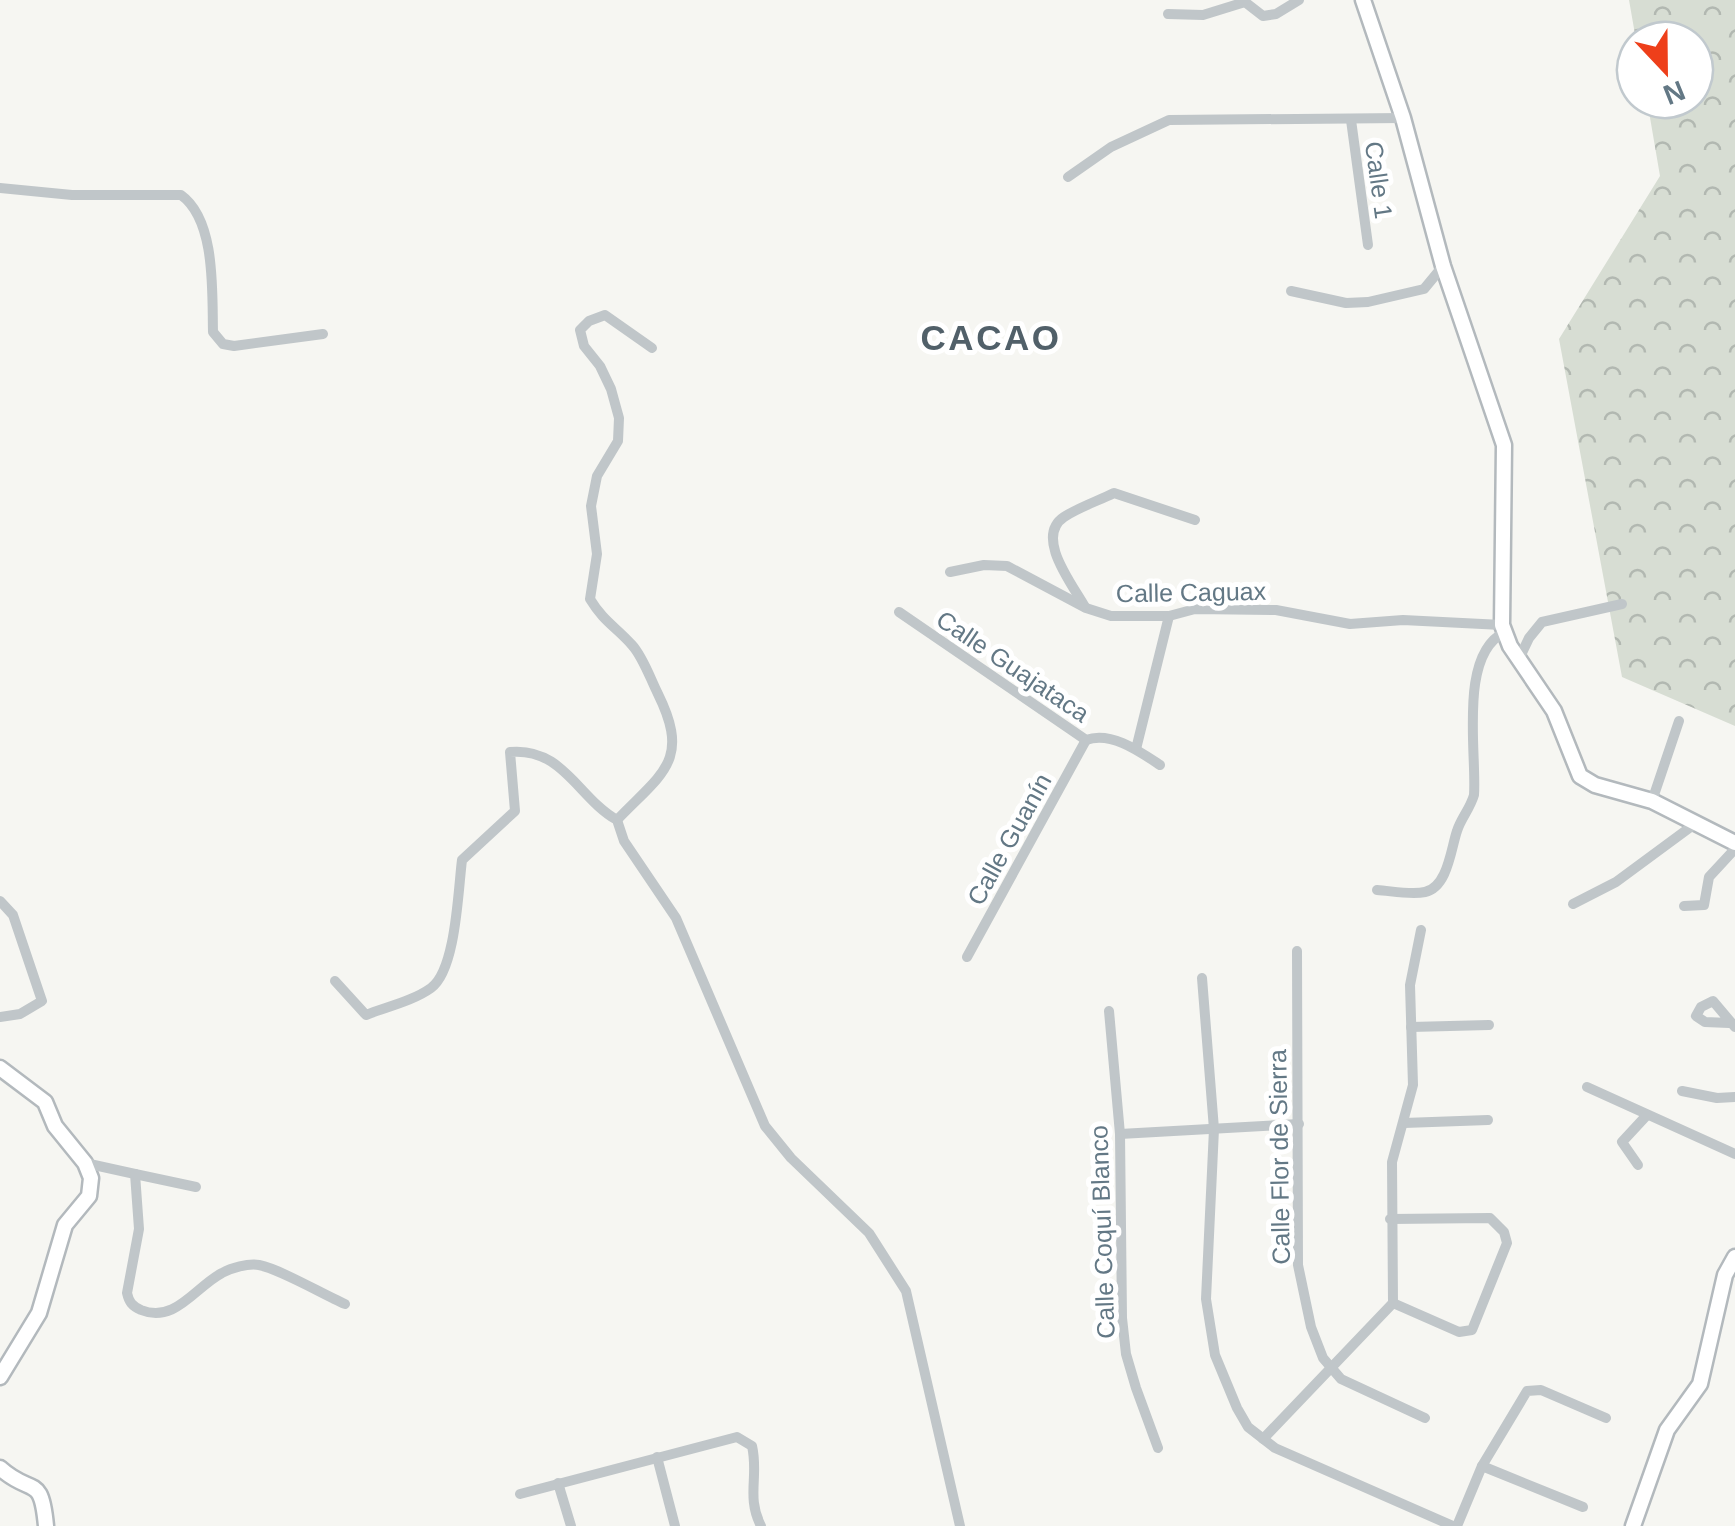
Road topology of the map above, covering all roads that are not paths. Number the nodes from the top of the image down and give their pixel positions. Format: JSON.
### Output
{"nodes":[{"id":1,"x":1300,"y":0,"type":"edge"},
{"id":2,"x":1363,"y":0,"type":"edge"},
{"id":3,"x":1168,"y":14,"type":"dead end"},
{"id":4,"x":1403,"y":118,"type":"junction"},
{"id":5,"x":1350,"y":120,"type":"junction"},
{"id":6,"x":1068,"y":176,"type":"dead end"},
{"id":7,"x":0,"y":188,"type":"edge"},
{"id":8,"x":1368,"y":245,"type":"dead end"},
{"id":9,"x":1443,"y":266,"type":"junction"},
{"id":10,"x":1291,"y":291,"type":"dead end"},
{"id":11,"x":323,"y":334,"type":"dead end"},
{"id":12,"x":652,"y":348,"type":"dead end"},
{"id":13,"x":1195,"y":520,"type":"dead end"},
{"id":14,"x":950,"y":572,"type":"dead end"},
{"id":15,"x":1622,"y":604,"type":"dead end"},
{"id":16,"x":1086,"y":608,"type":"junction"},
{"id":17,"x":899,"y":612,"type":"dead end"},
{"id":18,"x":1168,"y":616,"type":"junction"},
{"id":19,"x":1504,"y":628,"type":"junction"},
{"id":20,"x":1519,"y":659,"type":"junction"},
{"id":21,"x":1679,"y":722,"type":"dead end"},
{"id":22,"x":1086,"y":740,"type":"junction"},
{"id":23,"x":1136,"y":749,"type":"junction"},
{"id":24,"x":1160,"y":765,"type":"dead end"},
{"id":25,"x":1652,"y":801,"type":"junction"},
{"id":26,"x":617,"y":820,"type":"junction"},
{"id":27,"x":1696,"y":823,"type":"junction"},
{"id":28,"x":1735,"y":846,"type":"edge"},
{"id":29,"x":1377,"y":890,"type":"dead end"},
{"id":30,"x":0,"y":901,"type":"edge"},
{"id":31,"x":1573,"y":904,"type":"dead end"},
{"id":32,"x":1684,"y":906,"type":"dead end"},
{"id":33,"x":1420,"y":930,"type":"dead end"},
{"id":34,"x":1297,"y":951,"type":"dead end"},
{"id":35,"x":967,"y":957,"type":"dead end"},
{"id":36,"x":1202,"y":978,"type":"dead end"},
{"id":37,"x":334,"y":981,"type":"dead end"},
{"id":38,"x":1110,"y":1011,"type":"dead end"},
{"id":39,"x":0,"y":1018,"type":"edge"},
{"id":40,"x":1489,"y":1025,"type":"dead end"},
{"id":41,"x":1411,"y":1027,"type":"junction"},
{"id":42,"x":0,"y":1068,"type":"edge"},
{"id":43,"x":1586,"y":1088,"type":"dead end"},
{"id":44,"x":1682,"y":1091,"type":"dead end"},
{"id":45,"x":1735,"y":1097,"type":"edge"},
{"id":46,"x":1647,"y":1115,"type":"junction"},
{"id":47,"x":1488,"y":1120,"type":"dead end"},
{"id":48,"x":1404,"y":1122,"type":"junction"},
{"id":49,"x":1299,"y":1124,"type":"junction"},
{"id":50,"x":1214,"y":1129,"type":"junction"},
{"id":51,"x":1120,"y":1134,"type":"junction"},
{"id":52,"x":1735,"y":1154,"type":"edge"},
{"id":53,"x":85,"y":1163,"type":"junction"},
{"id":54,"x":1638,"y":1165,"type":"dead end"},
{"id":55,"x":135,"y":1174,"type":"junction"},
{"id":56,"x":196,"y":1187,"type":"dead end"},
{"id":57,"x":1390,"y":1219,"type":"junction"},
{"id":58,"x":1735,"y":1257,"type":"edge"},
{"id":59,"x":1393,"y":1303,"type":"junction"},
{"id":60,"x":345,"y":1304,"type":"dead end"},
{"id":61,"x":1330,"y":1370,"type":"junction"},
{"id":62,"x":0,"y":1378,"type":"edge"},
{"id":63,"x":1425,"y":1418,"type":"dead end"},
{"id":64,"x":1606,"y":1418,"type":"dead end"},
{"id":65,"x":1262,"y":1439,"type":"junction"},
{"id":66,"x":1158,"y":1448,"type":"dead end"},
{"id":67,"x":657,"y":1457,"type":"junction"},
{"id":68,"x":1482,"y":1466,"type":"junction"},
{"id":69,"x":0,"y":1468,"type":"edge"},
{"id":70,"x":558,"y":1483,"type":"junction"},
{"id":71,"x":520,"y":1494,"type":"dead end"},
{"id":72,"x":1583,"y":1507,"type":"dead end"},
{"id":73,"x":46,"y":1526,"type":"edge"},
{"id":74,"x":571,"y":1526,"type":"edge"},
{"id":75,"x":674,"y":1526,"type":"edge"},
{"id":76,"x":761,"y":1526,"type":"edge"},
{"id":77,"x":960,"y":1526,"type":"edge"},
{"id":78,"x":1455,"y":1526,"type":"edge"},
{"id":79,"x":1633,"y":1526,"type":"edge"}],
"edges":[{"from":1,"to":3,"type":"street"},
{"from":2,"to":4,"type":"street"},
{"from":4,"to":5,"type":"street"},
{"from":4,"to":9,"type":"street"},
{"from":5,"to":6,"type":"street"},
{"from":5,"to":8,"type":"street","name":"Calle 1"},
{"from":7,"to":11,"type":"street"},
{"from":9,"to":10,"type":"street"},
{"from":9,"to":19,"type":"street"},
{"from":12,"to":26,"type":"street"},
{"from":13,"to":16,"type":"street"},
{"from":14,"to":16,"type":"street","name":"Calle Caguax"},
{"from":15,"to":20,"type":"street"},
{"from":16,"to":18,"type":"street","name":"Calle Caguax"},
{"from":17,"to":22,"type":"street","name":"Calle Guajataca"},
{"from":18,"to":19,"type":"street","name":"Calle Caguax"},
{"from":18,"to":23,"type":"street"},
{"from":19,"to":20,"type":"street"},
{"from":19,"to":29,"type":"street"},
{"from":20,"to":25,"type":"street"},
{"from":21,"to":25,"type":"street"},
{"from":22,"to":23,"type":"street","name":"Calle Guajataca"},
{"from":22,"to":35,"type":"street","name":"Calle Guanín"},
{"from":23,"to":24,"type":"street","name":"Calle Guajataca"},
{"from":25,"to":27,"type":"street"},
{"from":26,"to":37,"type":"street"},
{"from":26,"to":77,"type":"street"},
{"from":27,"to":28,"type":"street"},
{"from":27,"to":31,"type":"street"},
{"from":28,"to":32,"type":"street"},
{"from":30,"to":39,"type":"street"},
{"from":33,"to":41,"type":"street"},
{"from":34,"to":49,"type":"street","name":"Calle Flor de Sierra"},
{"from":36,"to":50,"type":"street"},
{"from":38,"to":51,"type":"street","name":"Calle Coquí Blanco"},
{"from":40,"to":41,"type":"street"},
{"from":41,"to":48,"type":"street"},
{"from":42,"to":53,"type":"street"},
{"from":43,"to":46,"type":"street"},
{"from":44,"to":45,"type":"street"},
{"from":46,"to":52,"type":"street"},
{"from":46,"to":54,"type":"street"},
{"from":47,"to":48,"type":"street"},
{"from":48,"to":57,"type":"street"},
{"from":49,"to":50,"type":"street"},
{"from":49,"to":61,"type":"street","name":"Calle Flor de Sierra"},
{"from":50,"to":51,"type":"street"},
{"from":50,"to":65,"type":"street"},
{"from":51,"to":66,"type":"street","name":"Calle Coquí Blanco"},
{"from":53,"to":55,"type":"street"},
{"from":53,"to":62,"type":"street"},
{"from":55,"to":56,"type":"street"},
{"from":55,"to":60,"type":"street"},
{"from":57,"to":59,"type":"street"},
{"from":57,"to":59,"type":"street"},
{"from":58,"to":79,"type":"street"},
{"from":59,"to":61,"type":"street"},
{"from":61,"to":63,"type":"street"},
{"from":61,"to":65,"type":"street"},
{"from":64,"to":68,"type":"street"},
{"from":65,"to":78,"type":"street"},
{"from":67,"to":70,"type":"street"},
{"from":67,"to":75,"type":"street"},
{"from":67,"to":76,"type":"street"},
{"from":68,"to":72,"type":"street"},
{"from":68,"to":78,"type":"street"},
{"from":69,"to":73,"type":"street"},
{"from":70,"to":71,"type":"street"},
{"from":70,"to":74,"type":"street"}]}
